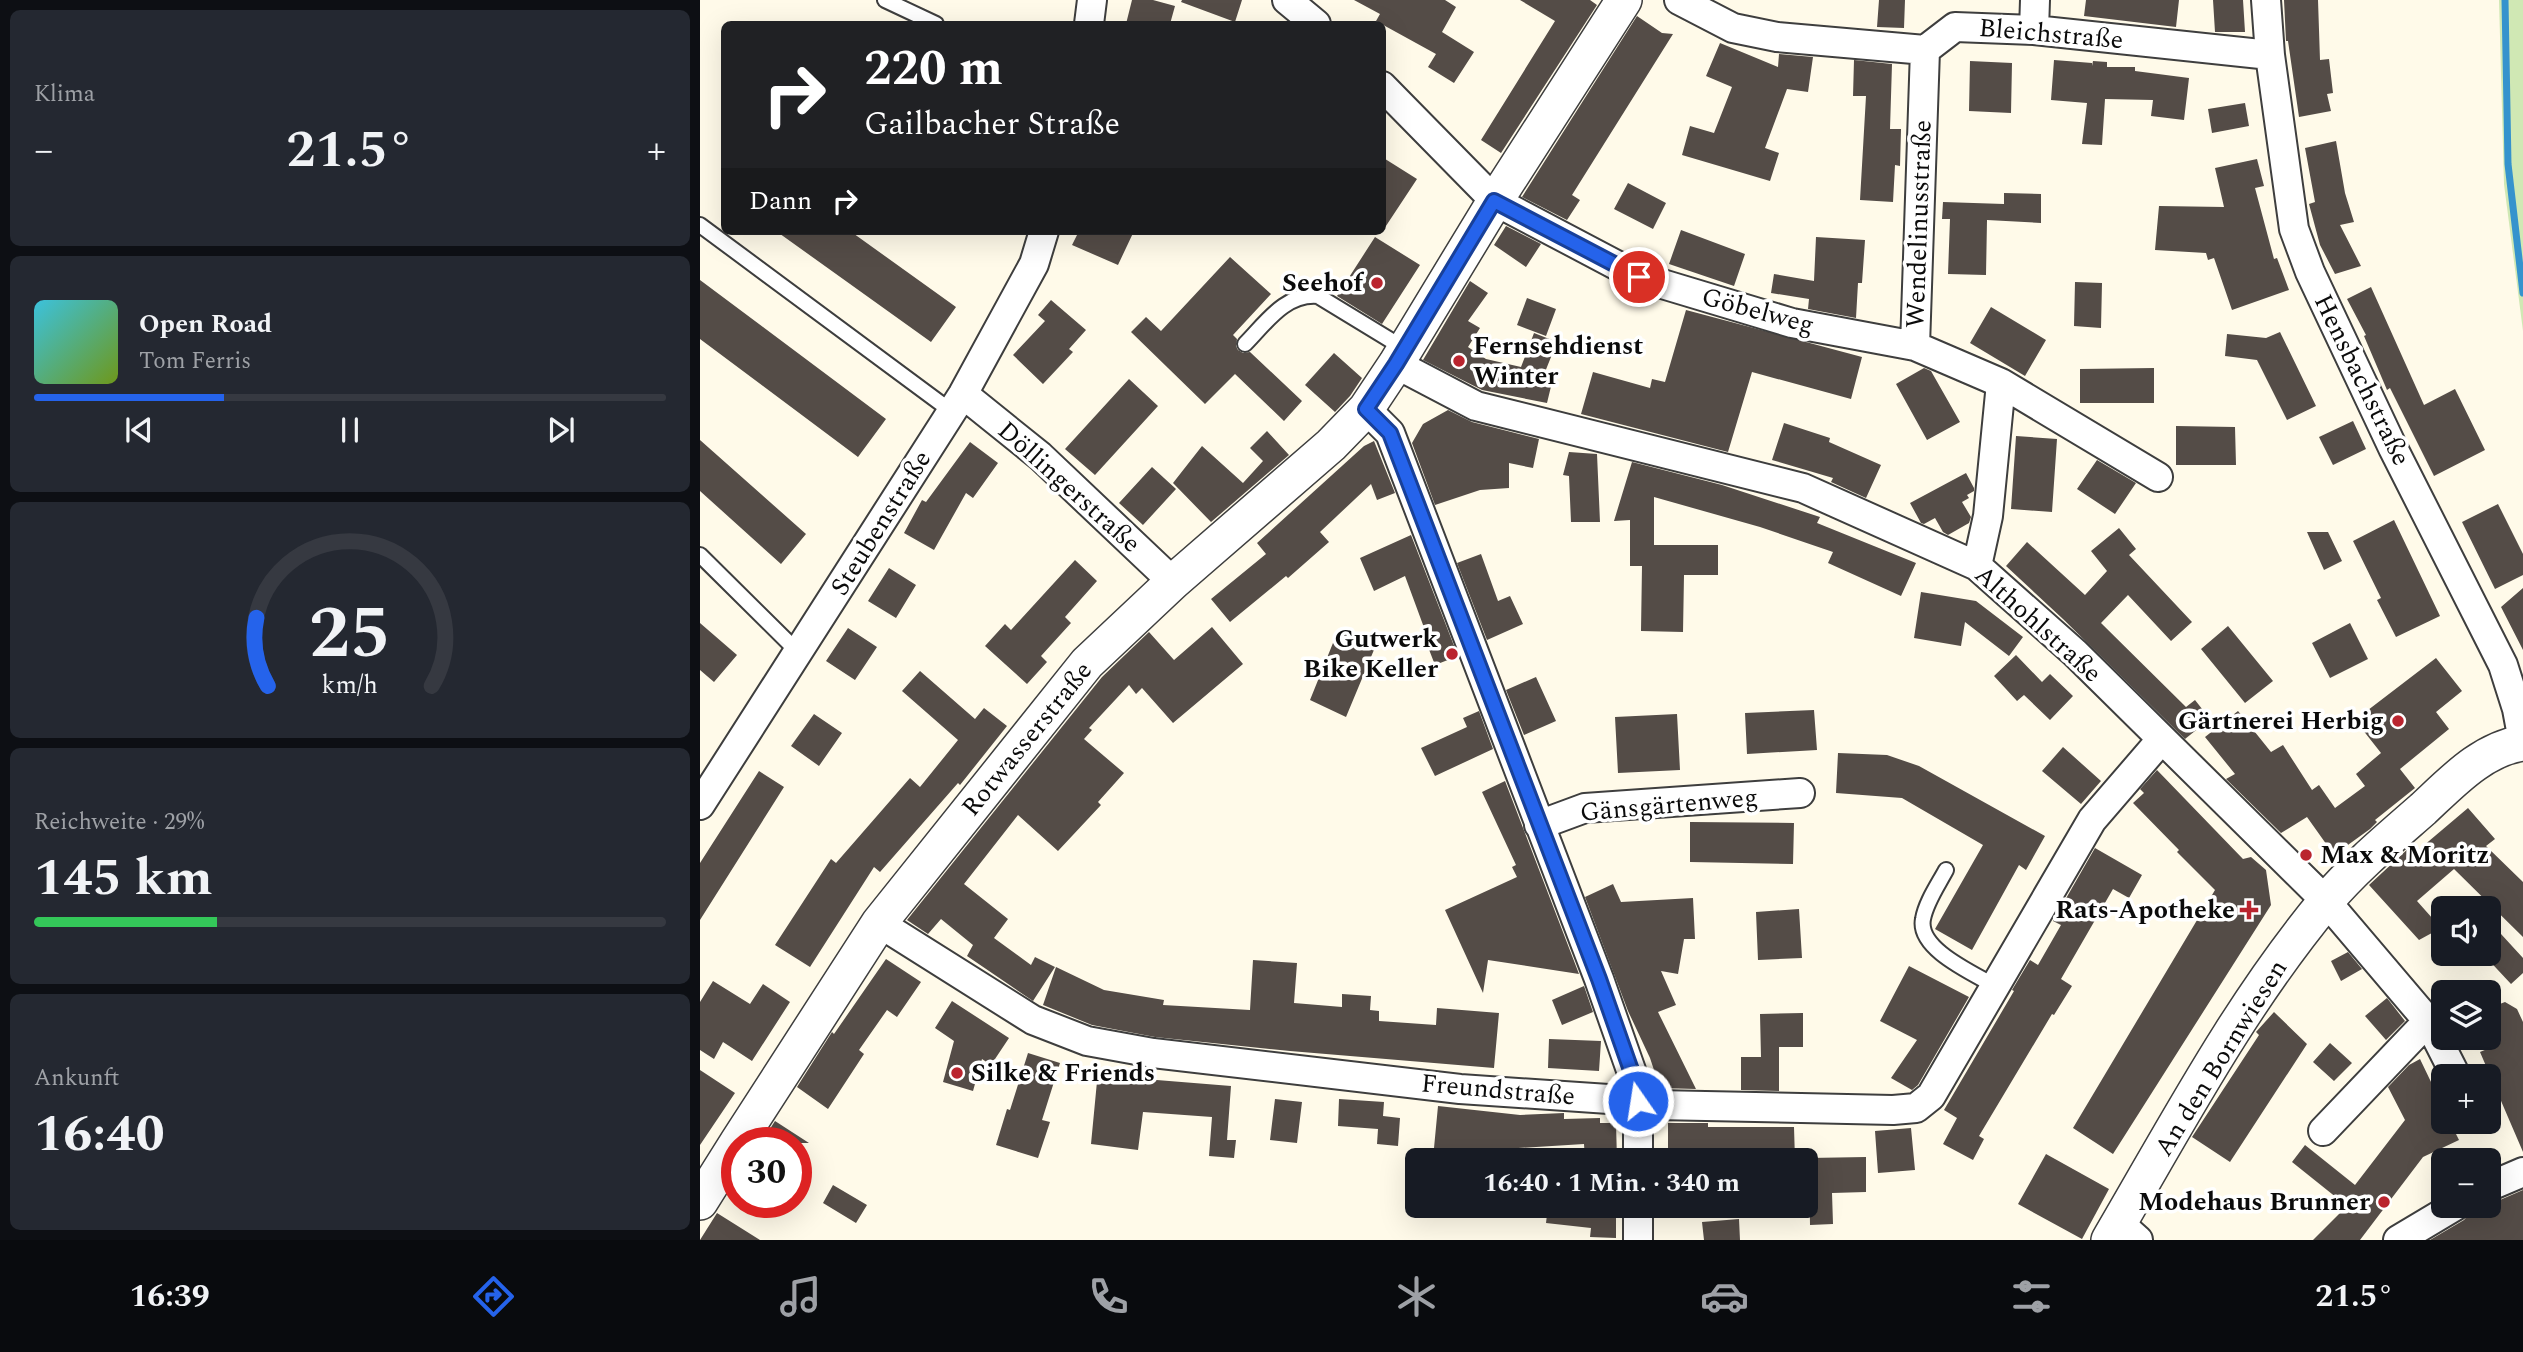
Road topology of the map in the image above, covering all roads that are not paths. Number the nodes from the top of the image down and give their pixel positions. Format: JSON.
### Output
{"nodes":[{"id":1,"x":885,"y":0,"type":"edge"},
{"id":2,"x":1092,"y":0,"type":"edge"},
{"id":3,"x":1289,"y":0,"type":"edge"},
{"id":4,"x":1624,"y":0,"type":"edge"},
{"id":5,"x":1679,"y":0,"type":"edge"},
{"id":6,"x":2035,"y":0,"type":"edge"},
{"id":7,"x":2266,"y":0,"type":"edge"},
{"id":8,"x":930,"y":21,"type":"edge"},
{"id":9,"x":1089,"y":21,"type":"edge"},
{"id":10,"x":1313,"y":21,"type":"edge"},
{"id":11,"x":2034,"y":30,"type":"junction"},
{"id":12,"x":1925,"y":50,"type":"junction"},
{"id":13,"x":2270,"y":55,"type":"junction"},
{"id":14,"x":1386,"y":90,"type":"edge"},
{"id":15,"x":1494,"y":201,"type":"junction"},
{"id":16,"x":700,"y":225,"type":"edge"},
{"id":17,"x":1043,"y":235,"type":"edge"},
{"id":18,"x":1245,"y":344,"type":"dead end"},
{"id":19,"x":1916,"y":346,"type":"junction"},
{"id":20,"x":1386,"y":378,"type":"junction"},
{"id":21,"x":2001,"y":383,"type":"junction"},
{"id":22,"x":957,"y":402,"type":"junction"},
{"id":23,"x":2158,"y":477,"type":"dead end"},
{"id":24,"x":700,"y":555,"type":"edge"},
{"id":25,"x":1977,"y":566,"type":"junction"},
{"id":26,"x":1173,"y":582,"type":"junction"},
{"id":27,"x":799,"y":653,"type":"junction"},
{"id":28,"x":2161,"y":740,"type":"junction"},
{"id":29,"x":2523,"y":742,"type":"edge"},
{"id":30,"x":1800,"y":793,"type":"dead end"},
{"id":31,"x":700,"y":805,"type":"edge"},
{"id":32,"x":1539,"y":825,"type":"junction"},
{"id":33,"x":1946,"y":870,"type":"dead end"},
{"id":34,"x":2326,"y":901,"type":"junction"},
{"id":35,"x":879,"y":923,"type":"junction"},
{"id":36,"x":1995,"y":986,"type":"junction"},
{"id":37,"x":2428,"y":1021,"type":"junction"},
{"id":38,"x":2450,"y":1064,"type":"edge"},
{"id":39,"x":1638,"y":1101,"type":"junction"},
{"id":40,"x":747,"y":1127,"type":"edge"},
{"id":41,"x":2323,"y":1131,"type":"dead end"},
{"id":42,"x":1638,"y":1148,"type":"edge"},
{"id":43,"x":721,"y":1169,"type":"edge"},
{"id":44,"x":2523,"y":1172,"type":"edge"},
{"id":45,"x":2501,"y":1181,"type":"edge"},
{"id":46,"x":700,"y":1202,"type":"edge"},
{"id":47,"x":1638,"y":1218,"type":"edge"},
{"id":48,"x":2435,"y":1218,"type":"edge"},
{"id":49,"x":2122,"y":1234,"type":"edge"},
{"id":50,"x":1638,"y":1240,"type":"edge"},
{"id":51,"x":2398,"y":1240,"type":"edge"}],
"edges":[{"from":1,"to":8,"type":"lane"},
{"from":2,"to":9,"type":"street"},
{"from":3,"to":10,"type":"street"},
{"from":4,"to":15,"type":"street","name":"Rotwasserstraße"},
{"from":5,"to":12,"type":"street"},
{"from":6,"to":11,"type":"street"},
{"from":7,"to":13,"type":"street","name":"Hensbachstraße"},
{"from":11,"to":12,"type":"street","name":"Bleichstraße"},
{"from":11,"to":13,"type":"street","name":"Bleichstraße"},
{"from":12,"to":19,"type":"street","name":"Wendelinusstraße"},
{"from":13,"to":29,"type":"street","name":"Hensbachstraße"},
{"from":14,"to":15,"type":"street","name":"Göbelweg"},
{"from":15,"to":19,"type":"street","name":"Göbelweg"},
{"from":15,"to":20,"type":"street","name":"Rotwasserstraße"},
{"from":16,"to":22,"type":"lane"},
{"from":17,"to":22,"type":"street","name":"Steubenstraße"},
{"from":18,"to":20,"type":"lane"},
{"from":19,"to":21,"type":"street","name":"Wendelinusstraße"},
{"from":20,"to":25,"type":"street","name":"Althohlstraße"},
{"from":20,"to":26,"type":"street","name":"Rotwasserstraße"},
{"from":20,"to":32,"type":"street"},
{"from":21,"to":23,"type":"street","name":"Wendelinusstraße"},
{"from":21,"to":25,"type":"street"},
{"from":22,"to":26,"type":"street","name":"Döllingerstraße"},
{"from":22,"to":27,"type":"street","name":"Steubenstraße"},
{"from":24,"to":27,"type":"lane"},
{"from":25,"to":28,"type":"street","name":"Althohlstraße"},
{"from":26,"to":35,"type":"street","name":"Rotwasserstraße"},
{"from":27,"to":31,"type":"street","name":"Steubenstraße"},
{"from":28,"to":34,"type":"street","name":"Althohlstraße"},
{"from":28,"to":36,"type":"street","name":"Freundstraße"},
{"from":29,"to":34,"type":"street","name":"An den Bornwiesen"},
{"from":30,"to":32,"type":"street","name":"Gänsgärtenweg"},
{"from":32,"to":39,"type":"street"},
{"from":33,"to":36,"type":"lane"},
{"from":34,"to":37,"type":"street","name":"Althohlstraße"},
{"from":34,"to":49,"type":"street","name":"An den Bornwiesen"},
{"from":35,"to":39,"type":"street","name":"Freundstraße"},
{"from":35,"to":40,"type":"street","name":"Rotwasserstraße"},
{"from":36,"to":39,"type":"street","name":"Freundstraße"},
{"from":37,"to":38,"type":"street","name":"Althohlstraße"},
{"from":37,"to":41,"type":"street"},
{"from":39,"to":42,"type":"street"},
{"from":43,"to":46,"type":"street","name":"Rotwasserstraße"},
{"from":44,"to":45,"type":"street"},
{"from":47,"to":50,"type":"street"},
{"from":48,"to":51,"type":"street"}]}
